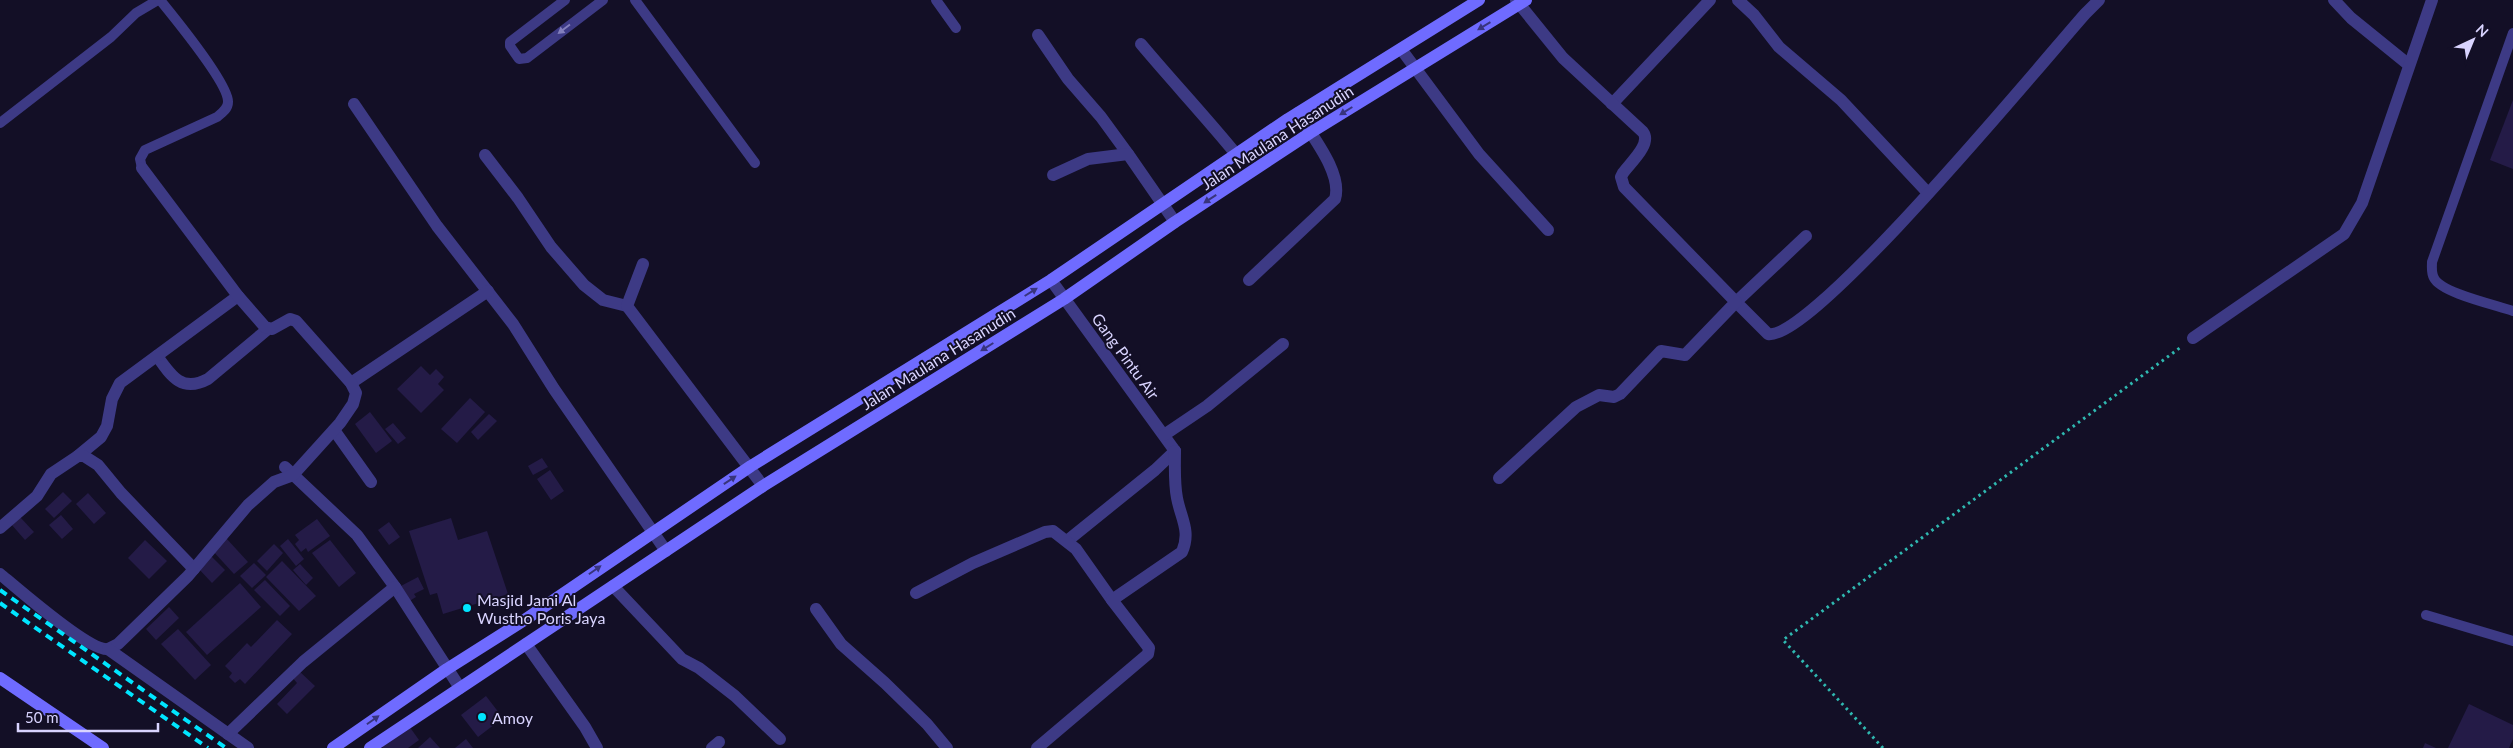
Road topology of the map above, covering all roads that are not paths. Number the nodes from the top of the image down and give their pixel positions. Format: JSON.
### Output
{"nodes":[{"id":1,"x":159,"y":0,"type":"edge"},
{"id":2,"x":565,"y":0,"type":"edge"},
{"id":3,"x":603,"y":0,"type":"edge"},
{"id":4,"x":635,"y":0,"type":"edge"},
{"id":5,"x":936,"y":0,"type":"edge"},
{"id":6,"x":1479,"y":0,"type":"edge"},
{"id":7,"x":1710,"y":0,"type":"edge"},
{"id":8,"x":1738,"y":0,"type":"edge"},
{"id":9,"x":2099,"y":0,"type":"edge"},
{"id":10,"x":2334,"y":0,"type":"edge"},
{"id":11,"x":2432,"y":0,"type":"edge"},
{"id":12,"x":1520,"y":1,"type":"edge"},
{"id":13,"x":956,"y":28,"type":"dead end"},
{"id":14,"x":2513,"y":33,"type":"edge"},
{"id":15,"x":1038,"y":34,"type":"dead end"},
{"id":16,"x":1141,"y":44,"type":"dead end"},
{"id":17,"x":1401,"y":49,"type":"junction"},
{"id":18,"x":2409,"y":65,"type":"junction"},
{"id":19,"x":1414,"y":69,"type":"junction"},
{"id":20,"x":354,"y":104,"type":"dead end"},
{"id":21,"x":1612,"y":104,"type":"junction"},
{"id":22,"x":1298,"y":112,"type":"junction"},
{"id":23,"x":0,"y":123,"type":"edge"},
{"id":24,"x":1310,"y":133,"type":"junction"},
{"id":25,"x":1232,"y":149,"type":"junction"},
{"id":26,"x":1128,"y":154,"type":"junction"},
{"id":27,"x":485,"y":155,"type":"dead end"},
{"id":28,"x":755,"y":163,"type":"dead end"},
{"id":29,"x":142,"y":168,"type":"joint"},
{"id":30,"x":1053,"y":175,"type":"dead end"},
{"id":31,"x":1928,"y":193,"type":"junction"},
{"id":32,"x":1159,"y":198,"type":"junction"},
{"id":33,"x":1175,"y":222,"type":"junction"},
{"id":34,"x":1548,"y":230,"type":"dead end"},
{"id":35,"x":1806,"y":236,"type":"dead end"},
{"id":36,"x":643,"y":264,"type":"dead end"},
{"id":37,"x":1051,"y":280,"type":"junction"},
{"id":38,"x":1249,"y":280,"type":"dead end"},
{"id":39,"x":488,"y":291,"type":"junction"},
{"id":40,"x":238,"y":296,"type":"junction"},
{"id":41,"x":1064,"y":299,"type":"junction"},
{"id":42,"x":1736,"y":302,"type":"junction"},
{"id":43,"x":627,"y":306,"type":"junction"},
{"id":44,"x":2513,"y":310,"type":"edge"},
{"id":45,"x":268,"y":329,"type":"junction"},
{"id":46,"x":2193,"y":338,"type":"road end"},
{"id":47,"x":1282,"y":344,"type":"dead end"},
{"id":48,"x":157,"y":356,"type":"junction"},
{"id":49,"x":351,"y":383,"type":"junction"},
{"id":50,"x":334,"y":430,"type":"junction"},
{"id":51,"x":1164,"y":435,"type":"junction"},
{"id":52,"x":1175,"y":451,"type":"junction"},
{"id":53,"x":78,"y":456,"type":"junction"},
{"id":54,"x":750,"y":466,"type":"junction"},
{"id":55,"x":289,"y":471,"type":"junction"},
{"id":56,"x":1499,"y":478,"type":"dead end"},
{"id":57,"x":371,"y":482,"type":"dead end"},
{"id":58,"x":763,"y":486,"type":"junction"},
{"id":59,"x":0,"y":528,"type":"edge"},
{"id":60,"x":650,"y":528,"type":"junction"},
{"id":61,"x":1067,"y":541,"type":"junction"},
{"id":62,"x":666,"y":551,"type":"junction"},
{"id":63,"x":194,"y":570,"type":"junction"},
{"id":64,"x":0,"y":574,"type":"edge"},
{"id":65,"x":613,"y":586,"type":"junction"},
{"id":66,"x":395,"y":587,"type":"junction"},
{"id":67,"x":916,"y":593,"type":"dead end"},
{"id":68,"x":1112,"y":600,"type":"junction"},
{"id":69,"x":816,"y":609,"type":"dead end"},
{"id":70,"x":2426,"y":615,"type":"dead end"},
{"id":71,"x":2513,"y":640,"type":"edge"},
{"id":72,"x":526,"y":644,"type":"junction"},
{"id":73,"x":108,"y":649,"type":"junction"},
{"id":74,"x":447,"y":669,"type":"junction"},
{"id":75,"x":0,"y":678,"type":"edge"},
{"id":76,"x":460,"y":688,"type":"junction"},
{"id":77,"x":228,"y":734,"type":"junction"},
{"id":78,"x":780,"y":739,"type":"dead end"},
{"id":79,"x":103,"y":748,"type":"edge"},
{"id":80,"x":248,"y":748,"type":"edge"},
{"id":81,"x":333,"y":748,"type":"edge"},
{"id":82,"x":370,"y":748,"type":"edge"},
{"id":83,"x":597,"y":748,"type":"edge"},
{"id":84,"x":948,"y":748,"type":"edge"},
{"id":85,"x":1037,"y":748,"type":"edge"}],
"edges":[{"from":1,"to":23,"type":"lane"},
{"from":1,"to":29,"type":"lane"},
{"from":3,"to":2,"type":"lane","one_way":true},
{"from":4,"to":28,"type":"lane"},
{"from":5,"to":13,"type":"lane"},
{"from":6,"to":17,"type":"street","name":"Jalan Maulana Hasanudin"},
{"from":7,"to":21,"type":"street"},
{"from":8,"to":31,"type":"street"},
{"from":9,"to":31,"type":"street"},
{"from":10,"to":18,"type":"street"},
{"from":11,"to":18,"type":"street"},
{"from":12,"to":19,"type":"street","name":"Jalan Maulana Hasanudin","one_way":true},
{"from":12,"to":21,"type":"street"},
{"from":14,"to":44,"type":"lane"},
{"from":15,"to":26,"type":"street"},
{"from":16,"to":25,"type":"street"},
{"from":17,"to":19,"type":"street"},
{"from":17,"to":22,"type":"street","name":"Jalan Maulana Hasanudin"},
{"from":18,"to":46,"type":"street"},
{"from":19,"to":24,"type":"street","name":"Jalan Maulana Hasanudin","one_way":true},
{"from":19,"to":34,"type":"street"},
{"from":20,"to":39,"type":"street"},
{"from":21,"to":42,"type":"street"},
{"from":22,"to":24,"type":"street"},
{"from":22,"to":25,"type":"street","name":"Jalan Maulana Hasanudin"},
{"from":24,"to":33,"type":"street","name":"Jalan Maulana Hasanudin","one_way":true},
{"from":24,"to":38,"type":"street"},
{"from":25,"to":32,"type":"street","name":"Jalan Maulana Hasanudin"},
{"from":26,"to":30,"type":"street"},
{"from":26,"to":32,"type":"street"},
{"from":27,"to":43,"type":"street"},
{"from":29,"to":40,"type":"street"},
{"from":31,"to":42,"type":"street"},
{"from":32,"to":33,"type":"street"},
{"from":32,"to":37,"type":"street","name":"Jalan Maulana Hasanudin"},
{"from":33,"to":41,"type":"street","name":"Jalan Maulana Hasanudin"},
{"from":35,"to":42,"type":"street"},
{"from":36,"to":43,"type":"street"},
{"from":37,"to":41,"type":"street","name":"Gang Pintu Air"},
{"from":54,"to":37,"type":"street","name":"Jalan Maulana Hasanudin","one_way":true},
{"from":39,"to":49,"type":"street"},
{"from":39,"to":60,"type":"street"},
{"from":40,"to":45,"type":"street"},
{"from":40,"to":48,"type":"street"},
{"from":41,"to":51,"type":"street","name":"Gang Pintu Air"},
{"from":41,"to":58,"type":"street","name":"Jalan Maulana Hasanudin","one_way":true},
{"from":42,"to":56,"type":"street"},
{"from":43,"to":54,"type":"street"},
{"from":45,"to":48,"type":"street"},
{"from":45,"to":49,"type":"street"},
{"from":47,"to":51,"type":"street"},
{"from":48,"to":53,"type":"street"},
{"from":49,"to":50,"type":"street"},
{"from":50,"to":55,"type":"street"},
{"from":50,"to":57,"type":"street"},
{"from":51,"to":52,"type":"street","name":"Gang Pintu Air"},
{"from":52,"to":61,"type":"street"},
{"from":52,"to":68,"type":"street"},
{"from":53,"to":59,"type":"street"},
{"from":53,"to":63,"type":"street"},
{"from":54,"to":58,"type":"street"},
{"from":60,"to":54,"type":"street","name":"Jalan Maulana Hasanudin","one_way":true},
{"from":55,"to":63,"type":"street"},
{"from":55,"to":66,"type":"street"},
{"from":58,"to":62,"type":"street","name":"Jalan Maulana Hasanudin"},
{"from":60,"to":62,"type":"street"},
{"from":74,"to":60,"type":"street","name":"Jalan Maulana Hasanudin","one_way":true},
{"from":61,"to":67,"type":"street"},
{"from":61,"to":68,"type":"street"},
{"from":62,"to":65,"type":"street","name":"Jalan Maulana Hasanudin"},
{"from":63,"to":73,"type":"street"},
{"from":64,"to":73,"type":"street"},
{"from":65,"to":72,"type":"street","name":"Jalan Maulana Hasanudin"},
{"from":65,"to":78,"type":"street"},
{"from":66,"to":74,"type":"street"},
{"from":66,"to":77,"type":"street"},
{"from":68,"to":85,"type":"street"},
{"from":69,"to":84,"type":"street"},
{"from":70,"to":71,"type":"lane"},
{"from":72,"to":76,"type":"street","name":"Jalan Maulana Hasanudin"},
{"from":72,"to":83,"type":"street"},
{"from":73,"to":77,"type":"street"},
{"from":74,"to":76,"type":"street"},
{"from":81,"to":74,"type":"street","name":"Jalan Maulana Hasanudin","one_way":true},
{"from":75,"to":79,"type":"street"},
{"from":76,"to":82,"type":"street","name":"Jalan Maulana Hasanudin"},
{"from":77,"to":80,"type":"street"}]}
